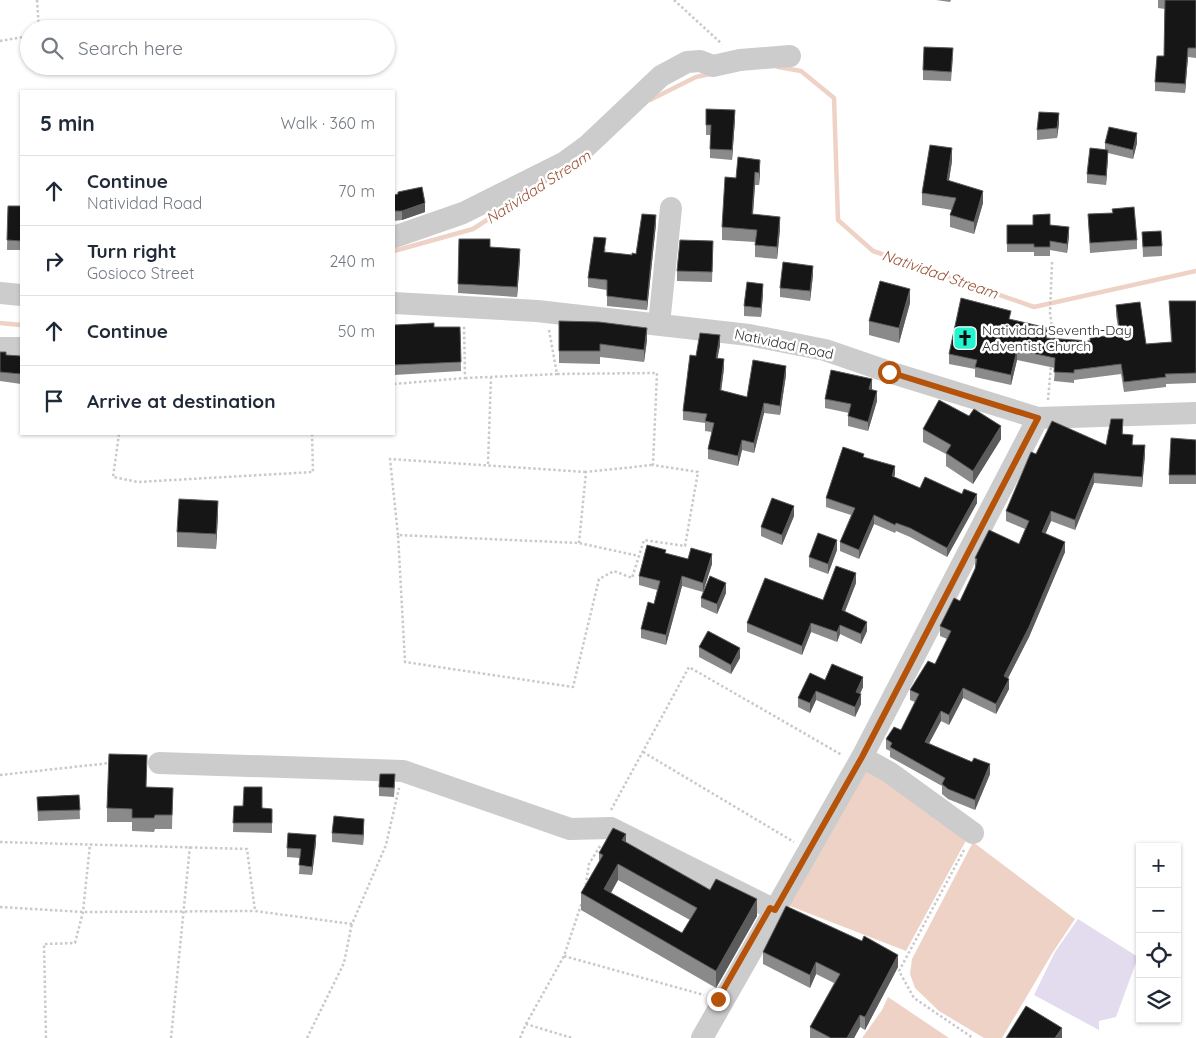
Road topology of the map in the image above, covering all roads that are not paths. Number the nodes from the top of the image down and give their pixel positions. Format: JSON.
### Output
{"nodes":[{"id":1,"x":790,"y":56,"type":"dead end"},
{"id":2,"x":670,"y":208,"type":"dead end"},
{"id":3,"x":395,"y":237,"type":"edge"},
{"id":4,"x":0,"y":293,"type":"edge"},
{"id":5,"x":20,"y":295,"type":"edge"},
{"id":6,"x":395,"y":303,"type":"edge"},
{"id":7,"x":658,"y":324,"type":"junction"},
{"id":8,"x":0,"y":348,"type":"edge"},
{"id":9,"x":20,"y":348,"type":"edge"},
{"id":10,"x":1196,"y":413,"type":"edge"},
{"id":11,"x":1042,"y":417,"type":"junction"},
{"id":12,"x":853,"y":757,"type":"junction"},
{"id":13,"x":159,"y":763,"type":"dead end"},
{"id":14,"x":973,"y":833,"type":"road end"},
{"id":15,"x":775,"y":910,"type":"junction"},
{"id":16,"x":702,"y":1038,"type":"edge"}],
"edges":[{"from":1,"to":3,"type":"street"},
{"from":2,"to":7,"type":"street"},
{"from":4,"to":5,"type":"street"},
{"from":6,"to":7,"type":"street","name":"Natividad Road"},
{"from":7,"to":11,"type":"street","name":"Natividad Road"},
{"from":8,"to":9,"type":"street"},
{"from":10,"to":11,"type":"street","name":"Natividad Road"},
{"from":11,"to":12,"type":"street"},
{"from":12,"to":14,"type":"street"},
{"from":12,"to":15,"type":"street"},
{"from":13,"to":15,"type":"street"},
{"from":15,"to":16,"type":"street"}]}
